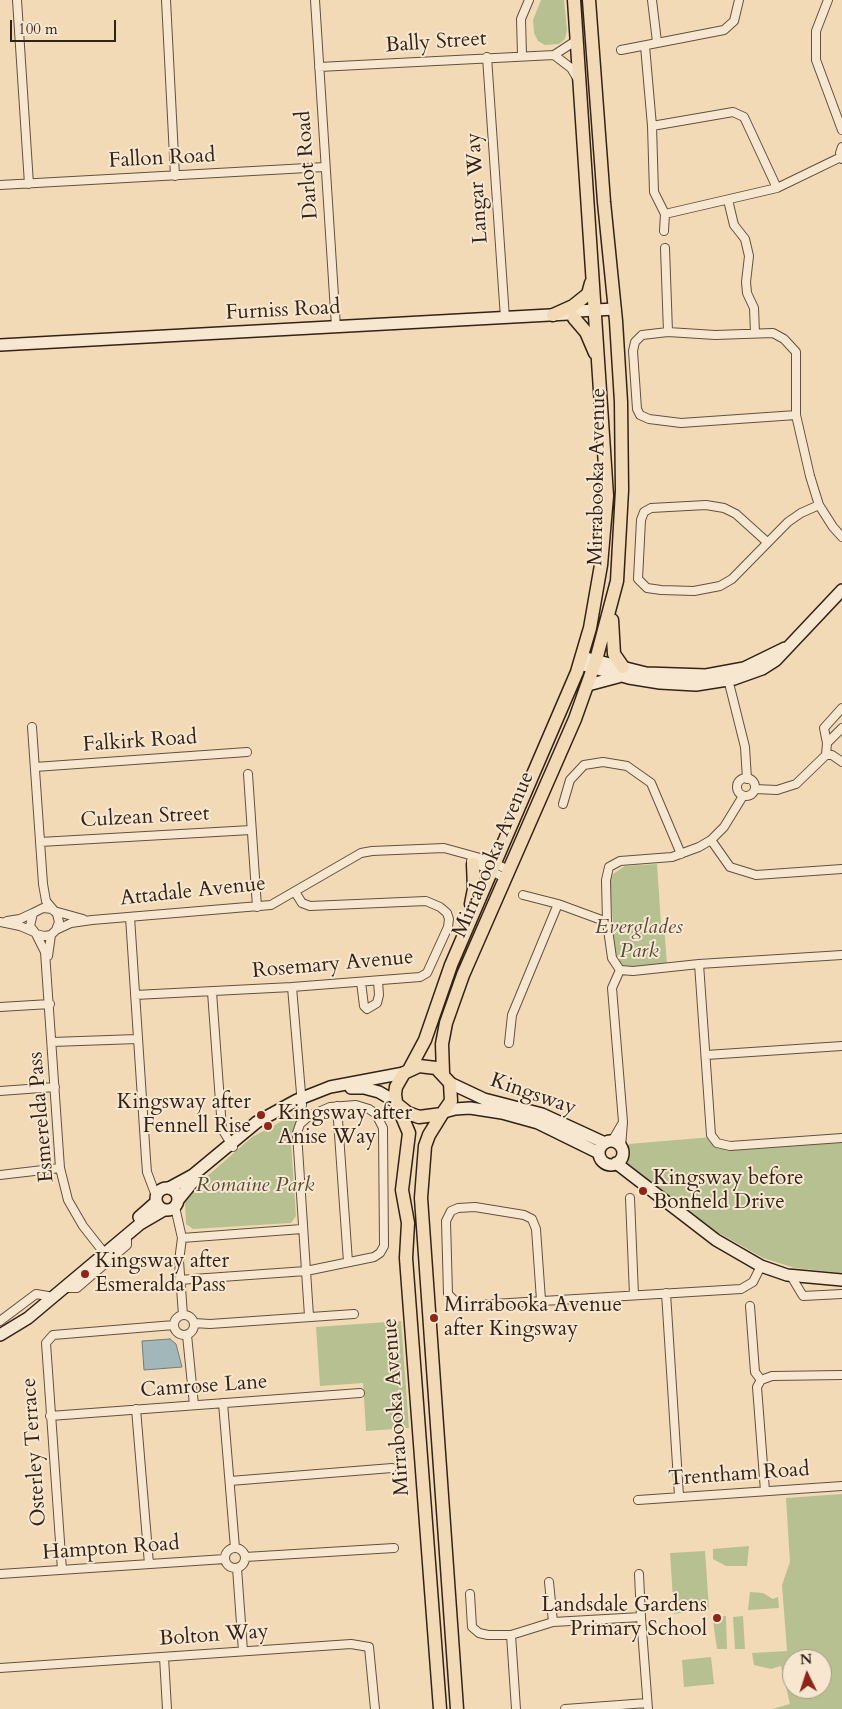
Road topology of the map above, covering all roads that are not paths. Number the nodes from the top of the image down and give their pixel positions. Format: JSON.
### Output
{"nodes":[{"id":1,"x":17,"y":0,"type":"edge"},
{"id":2,"x":166,"y":0,"type":"edge"},
{"id":3,"x":315,"y":0,"type":"edge"},
{"id":4,"x":529,"y":0,"type":"edge"},
{"id":5,"x":574,"y":0,"type":"edge"},
{"id":6,"x":589,"y":0,"type":"edge"},
{"id":7,"x":652,"y":0,"type":"edge"},
{"id":8,"x":739,"y":0,"type":"edge"},
{"id":9,"x":828,"y":0,"type":"edge"},
{"id":10,"x":577,"y":40,"type":"junction"},
{"id":11,"x":657,"y":42,"type":"junction"},
{"id":12,"x":645,"y":46,"type":"junction"},
{"id":13,"x":621,"y":50,"type":"dead end"},
{"id":14,"x":554,"y":54,"type":"junction"},
{"id":15,"x":522,"y":55,"type":"junction"},
{"id":16,"x":487,"y":57,"type":"junction"},
{"id":17,"x":319,"y":67,"type":"junction"},
{"id":18,"x":579,"y":81,"type":"junction"},
{"id":19,"x":652,"y":126,"type":"junction"},
{"id":20,"x":842,"y":130,"type":"edge"},
{"id":21,"x":842,"y":146,"type":"edge"},
{"id":22,"x":841,"y":158,"type":"edge"},
{"id":23,"x":326,"y":167,"type":"junction"},
{"id":24,"x":176,"y":176,"type":"junction"},
{"id":25,"x":29,"y":184,"type":"junction"},
{"id":26,"x":0,"y":185,"type":"edge"},
{"id":27,"x":776,"y":188,"type":"junction"},
{"id":28,"x":728,"y":200,"type":"junction"},
{"id":29,"x":665,"y":214,"type":"junction"},
{"id":30,"x":664,"y":231,"type":"dead end"},
{"id":31,"x":665,"y":248,"type":"dead end"},
{"id":32,"x":592,"y":280,"type":"junction"},
{"id":33,"x":615,"y":312,"type":"junction"},
{"id":34,"x":595,"y":313,"type":"junction"},
{"id":35,"x":553,"y":315,"type":"junction"},
{"id":36,"x":571,"y":316,"type":"junction"},
{"id":37,"x":505,"y":318,"type":"junction"},
{"id":38,"x":336,"y":327,"type":"junction"},
{"id":39,"x":668,"y":332,"type":"junction"},
{"id":40,"x":755,"y":333,"type":"junction"},
{"id":41,"x":0,"y":345,"type":"edge"},
{"id":42,"x":598,"y":360,"type":"junction"},
{"id":43,"x":796,"y":415,"type":"junction"},
{"id":44,"x":820,"y":505,"type":"junction"},
{"id":45,"x":842,"y":537,"type":"edge"},
{"id":46,"x":768,"y":542,"type":"junction"},
{"id":47,"x":842,"y":590,"type":"edge"},
{"id":48,"x":612,"y":600,"type":"junction"},
{"id":49,"x":581,"y":660,"type":"junction"},
{"id":50,"x":595,"y":664,"type":"junction"},
{"id":51,"x":622,"y":672,"type":"junction"},
{"id":52,"x":727,"y":676,"type":"junction"},
{"id":53,"x":588,"y":685,"type":"junction"},
{"id":54,"x":842,"y":708,"type":"edge"},
{"id":55,"x":32,"y":727,"type":"dead end"},
{"id":56,"x":842,"y":728,"type":"edge"},
{"id":57,"x":828,"y":743,"type":"junction"},
{"id":58,"x":247,"y":752,"type":"dead end"},
{"id":59,"x":826,"y":755,"type":"junction"},
{"id":60,"x":842,"y":762,"type":"edge"},
{"id":61,"x":35,"y":767,"type":"junction"},
{"id":62,"x":248,"y":774,"type":"dead end"},
{"id":63,"x":747,"y":779,"type":"junction"},
{"id":64,"x":755,"y":789,"type":"junction"},
{"id":65,"x":743,"y":796,"type":"junction"},
{"id":66,"x":563,"y":804,"type":"dead end"},
{"id":67,"x":251,"y":830,"type":"junction"},
{"id":68,"x":711,"y":840,"type":"junction"},
{"id":69,"x":40,"y":842,"type":"junction"},
{"id":70,"x":681,"y":854,"type":"junction"},
{"id":71,"x":464,"y":855,"type":"junction"},
{"id":72,"x":473,"y":864,"type":"junction"},
{"id":73,"x":493,"y":868,"type":"junction"},
{"id":74,"x":842,"y":869,"type":"edge"},
{"id":75,"x":507,"y":874,"type":"junction"},
{"id":76,"x":43,"y":884,"type":"junction"},
{"id":77,"x":295,"y":892,"type":"junction"},
{"id":78,"x":523,"y":895,"type":"dead end"},
{"id":79,"x":558,"y":904,"type":"junction"},
{"id":80,"x":257,"y":907,"type":"junction"},
{"id":81,"x":53,"y":910,"type":"junction"},
{"id":82,"x":34,"y":912,"type":"junction"},
{"id":83,"x":130,"y":917,"type":"junction"},
{"id":84,"x":92,"y":920,"type":"junction"},
{"id":85,"x":607,"y":922,"type":"junction"},
{"id":86,"x":54,"y":932,"type":"junction"},
{"id":87,"x":36,"y":934,"type":"junction"},
{"id":88,"x":464,"y":936,"type":"junction"},
{"id":89,"x":842,"y":955,"type":"edge"},
{"id":90,"x":699,"y":964,"type":"junction"},
{"id":91,"x":46,"y":966,"type":"junction"},
{"id":92,"x":620,"y":970,"type":"junction"},
{"id":93,"x":378,"y":981,"type":"junction"},
{"id":94,"x":362,"y":982,"type":"junction"},
{"id":95,"x":292,"y":987,"type":"junction"},
{"id":96,"x":212,"y":992,"type":"junction"},
{"id":97,"x":135,"y":995,"type":"junction"},
{"id":98,"x":50,"y":1004,"type":"junction"},
{"id":99,"x":0,"y":1007,"type":"edge"},
{"id":100,"x":137,"y":1039,"type":"junction"},
{"id":101,"x":52,"y":1042,"type":"junction"},
{"id":102,"x":509,"y":1043,"type":"dead end"},
{"id":103,"x":842,"y":1046,"type":"edge"},
{"id":104,"x":706,"y":1055,"type":"junction"},
{"id":105,"x":407,"y":1071,"type":"junction"},
{"id":106,"x":446,"y":1078,"type":"junction"},
{"id":107,"x":55,"y":1087,"type":"junction"},
{"id":108,"x":0,"y":1090,"type":"edge"},
{"id":109,"x":301,"y":1101,"type":"junction"},
{"id":110,"x":397,"y":1103,"type":"junction"},
{"id":111,"x":337,"y":1106,"type":"junction"},
{"id":112,"x":443,"y":1113,"type":"junction"},
{"id":113,"x":842,"y":1138,"type":"edge"},
{"id":114,"x":232,"y":1145,"type":"junction"},
{"id":115,"x":613,"y":1151,"type":"junction"},
{"id":116,"x":60,"y":1168,"type":"junction"},
{"id":117,"x":0,"y":1174,"type":"edge"},
{"id":118,"x":152,"y":1180,"type":"junction"},
{"id":119,"x":167,"y":1188,"type":"junction"},
{"id":120,"x":630,"y":1198,"type":"dead end"},
{"id":121,"x":166,"y":1204,"type":"junction"},
{"id":122,"x":302,"y":1229,"type":"junction"},
{"id":123,"x":127,"y":1236,"type":"junction"},
{"id":124,"x":182,"y":1238,"type":"junction"},
{"id":125,"x":103,"y":1252,"type":"junction"},
{"id":126,"x":348,"y":1262,"type":"junction"},
{"id":127,"x":761,"y":1266,"type":"junction"},
{"id":128,"x":306,"y":1271,"type":"junction"},
{"id":129,"x":791,"y":1276,"type":"junction"},
{"id":130,"x":179,"y":1280,"type":"junction"},
{"id":131,"x":842,"y":1280,"type":"edge"},
{"id":132,"x":64,"y":1288,"type":"junction"},
{"id":133,"x":666,"y":1293,"type":"junction"},
{"id":134,"x":842,"y":1294,"type":"edge"},
{"id":135,"x":634,"y":1295,"type":"junction"},
{"id":136,"x":48,"y":1296,"type":"junction"},
{"id":137,"x":541,"y":1300,"type":"junction"},
{"id":138,"x":750,"y":1306,"type":"dead end"},
{"id":139,"x":354,"y":1314,"type":"dead end"},
{"id":140,"x":183,"y":1315,"type":"junction"},
{"id":141,"x":309,"y":1316,"type":"junction"},
{"id":142,"x":0,"y":1321,"type":"edge"},
{"id":143,"x":194,"y":1323,"type":"junction"},
{"id":144,"x":174,"y":1325,"type":"junction"},
{"id":145,"x":0,"y":1330,"type":"edge"},
{"id":146,"x":187,"y":1334,"type":"junction"},
{"id":147,"x":0,"y":1335,"type":"edge"},
{"id":148,"x":842,"y":1375,"type":"edge"},
{"id":149,"x":761,"y":1380,"type":"junction"},
{"id":150,"x":360,"y":1393,"type":"dead end"},
{"id":151,"x":223,"y":1403,"type":"junction"},
{"id":152,"x":194,"y":1405,"type":"junction"},
{"id":153,"x":136,"y":1409,"type":"junction"},
{"id":154,"x":50,"y":1416,"type":"junction"},
{"id":155,"x":392,"y":1468,"type":"dead end"},
{"id":156,"x":230,"y":1481,"type":"junction"},
{"id":157,"x":842,"y":1486,"type":"edge"},
{"id":158,"x":765,"y":1491,"type":"junction"},
{"id":159,"x":679,"y":1496,"type":"junction"},
{"id":160,"x":638,"y":1500,"type":"dead end"},
{"id":161,"x":235,"y":1548,"type":"junction"},
{"id":162,"x":394,"y":1548,"type":"dead end"},
{"id":163,"x":245,"y":1557,"type":"junction"},
{"id":164,"x":225,"y":1559,"type":"junction"},
{"id":165,"x":149,"y":1564,"type":"junction"},
{"id":166,"x":237,"y":1568,"type":"junction"},
{"id":167,"x":62,"y":1570,"type":"junction"},
{"id":168,"x":0,"y":1574,"type":"edge"},
{"id":169,"x":638,"y":1574,"type":"dead end"},
{"id":170,"x":549,"y":1582,"type":"dead end"},
{"id":171,"x":470,"y":1594,"type":"dead end"},
{"id":172,"x":637,"y":1617,"type":"junction"},
{"id":173,"x":553,"y":1622,"type":"junction"},
{"id":174,"x":511,"y":1635,"type":"junction"},
{"id":175,"x":243,"y":1651,"type":"junction"},
{"id":176,"x":164,"y":1658,"type":"junction"},
{"id":177,"x":0,"y":1668,"type":"edge"},
{"id":178,"x":647,"y":1706,"type":"edge"},
{"id":179,"x":167,"y":1709,"type":"edge"},
{"id":180,"x":376,"y":1709,"type":"edge"},
{"id":181,"x":440,"y":1709,"type":"edge"},
{"id":182,"x":457,"y":1709,"type":"edge"},
{"id":183,"x":516,"y":1709,"type":"edge"},
{"id":184,"x":566,"y":1709,"type":"edge"}],
"edges":[{"from":1,"to":25,"type":"street"},
{"from":2,"to":24,"type":"street"},
{"from":3,"to":17,"type":"street","name":"Darlot Road"},
{"from":4,"to":15,"type":"street"},
{"from":5,"to":10,"type":"main road","name":"Mirrabooka Avenue"},
{"from":6,"to":33,"type":"main road","name":"Mirrabooka Avenue"},
{"from":7,"to":11,"type":"street"},
{"from":8,"to":11,"type":"street"},
{"from":9,"to":20,"type":"street"},
{"from":10,"to":14,"type":"street","name":"Bally Street"},
{"from":10,"to":18,"type":"main road","name":"Mirrabooka Avenue"},
{"from":11,"to":12,"type":"street"},
{"from":12,"to":13,"type":"street"},
{"from":12,"to":19,"type":"street"},
{"from":14,"to":15,"type":"street","name":"Bally Street"},
{"from":14,"to":18,"type":"street"},
{"from":15,"to":16,"type":"street","name":"Bally Street"},
{"from":16,"to":17,"type":"street","name":"Bally Street"},
{"from":16,"to":37,"type":"street","name":"Langar Way"},
{"from":17,"to":23,"type":"street","name":"Darlot Road"},
{"from":18,"to":32,"type":"main road","name":"Mirrabooka Avenue"},
{"from":19,"to":27,"type":"street"},
{"from":19,"to":29,"type":"street"},
{"from":21,"to":22,"type":"street"},
{"from":22,"to":27,"type":"street"},
{"from":23,"to":24,"type":"street","name":"Fallon Road"},
{"from":23,"to":38,"type":"street","name":"Darlot Road"},
{"from":24,"to":25,"type":"street","name":"Fallon Road"},
{"from":25,"to":26,"type":"street","name":"Fallon Road"},
{"from":27,"to":28,"type":"street"},
{"from":28,"to":29,"type":"street"},
{"from":28,"to":40,"type":"street"},
{"from":29,"to":30,"type":"street"},
{"from":31,"to":39,"type":"street"},
{"from":32,"to":34,"type":"main road","name":"Mirrabooka Avenue"},
{"from":32,"to":35,"type":"main road"},
{"from":33,"to":34,"type":"main road","name":"Furniss Road"},
{"from":33,"to":48,"type":"main road","name":"Mirrabooka Avenue"},
{"from":34,"to":36,"type":"main road","name":"Furniss Road"},
{"from":34,"to":42,"type":"main road","name":"Mirrabooka Avenue"},
{"from":35,"to":36,"type":"main road","name":"Furniss Road"},
{"from":35,"to":37,"type":"main road","name":"Furniss Road"},
{"from":36,"to":42,"type":"main road"},
{"from":37,"to":38,"type":"main road","name":"Furniss Road"},
{"from":38,"to":41,"type":"main road","name":"Furniss Road"},
{"from":39,"to":40,"type":"street"},
{"from":39,"to":43,"type":"street"},
{"from":40,"to":43,"type":"street"},
{"from":42,"to":49,"type":"main road","name":"Mirrabooka Avenue"},
{"from":43,"to":44,"type":"street"},
{"from":44,"to":45,"type":"street"},
{"from":44,"to":46,"type":"street"},
{"from":46,"to":46,"type":"street"},
{"from":47,"to":52,"type":"main road"},
{"from":48,"to":50,"type":"main road","name":"Mirrabooka Avenue"},
{"from":48,"to":51,"type":"main road"},
{"from":49,"to":50,"type":"main road"},
{"from":49,"to":73,"type":"main road","name":"Mirrabooka Avenue"},
{"from":50,"to":51,"type":"main road"},
{"from":50,"to":53,"type":"main road","name":"Mirrabooka Avenue"},
{"from":51,"to":52,"type":"main road"},
{"from":51,"to":53,"type":"main road"},
{"from":52,"to":63,"type":"street"},
{"from":53,"to":75,"type":"main road","name":"Mirrabooka Avenue"},
{"from":54,"to":57,"type":"street"},
{"from":55,"to":61,"type":"street"},
{"from":56,"to":57,"type":"street"},
{"from":57,"to":59,"type":"street"},
{"from":58,"to":61,"type":"street","name":"Falkirk Road"},
{"from":59,"to":60,"type":"street"},
{"from":59,"to":64,"type":"street"},
{"from":61,"to":69,"type":"street"},
{"from":62,"to":67,"type":"street"},
{"from":63,"to":64,"type":"street"},
{"from":63,"to":65,"type":"street"},
{"from":64,"to":65,"type":"street"},
{"from":65,"to":68,"type":"street"},
{"from":66,"to":70,"type":"street"},
{"from":67,"to":69,"type":"street","name":"Culzean Street"},
{"from":67,"to":80,"type":"street"},
{"from":68,"to":70,"type":"street"},
{"from":68,"to":74,"type":"street"},
{"from":69,"to":76,"type":"street"},
{"from":70,"to":85,"type":"street"},
{"from":71,"to":72,"type":"street","name":"Attadale Avenue"},
{"from":71,"to":73,"type":"street","name":"Attadale Avenue"},
{"from":71,"to":77,"type":"street","name":"Attadale Avenue"},
{"from":72,"to":73,"type":"street","name":"Attadale Avenue"},
{"from":72,"to":88,"type":"main road"},
{"from":73,"to":75,"type":"street","name":"Attadale Avenue"},
{"from":73,"to":88,"type":"main road","name":"Mirrabooka Avenue"},
{"from":75,"to":106,"type":"main road","name":"Mirrabooka Avenue"},
{"from":76,"to":81,"type":"street"},
{"from":76,"to":82,"type":"street"},
{"from":77,"to":80,"type":"street","name":"Attadale Avenue"},
{"from":77,"to":93,"type":"street","name":"Rosemary Avenue"},
{"from":78,"to":79,"type":"street"},
{"from":79,"to":85,"type":"street"},
{"from":79,"to":102,"type":"street"},
{"from":80,"to":83,"type":"street","name":"Attadale Avenue"},
{"from":81,"to":82,"type":"street"},
{"from":81,"to":84,"type":"street","name":"Attadale Avenue"},
{"from":81,"to":86,"type":"street"},
{"from":82,"to":87,"type":"street"},
{"from":82,"to":87,"type":"street"},
{"from":83,"to":84,"type":"street","name":"Attadale Avenue"},
{"from":83,"to":97,"type":"street"},
{"from":84,"to":86,"type":"street","name":"Attadale Avenue"},
{"from":85,"to":92,"type":"street"},
{"from":86,"to":87,"type":"street"},
{"from":86,"to":91,"type":"street","name":"Esmerelda Pass"},
{"from":87,"to":91,"type":"street","name":"Esmerelda Pass"},
{"from":88,"to":105,"type":"main road","name":"Mirrabooka Avenue"},
{"from":89,"to":90,"type":"street"},
{"from":90,"to":92,"type":"street"},
{"from":90,"to":104,"type":"street"},
{"from":91,"to":98,"type":"street","name":"Esmerelda Pass"},
{"from":92,"to":115,"type":"street"},
{"from":93,"to":94,"type":"street","name":"Rosemary Avenue"},
{"from":93,"to":94,"type":"street"},
{"from":94,"to":95,"type":"street","name":"Rosemary Avenue"},
{"from":95,"to":96,"type":"street","name":"Rosemary Avenue"},
{"from":95,"to":109,"type":"street"},
{"from":96,"to":97,"type":"street","name":"Rosemary Avenue"},
{"from":96,"to":114,"type":"street"},
{"from":97,"to":100,"type":"street"},
{"from":98,"to":99,"type":"street"},
{"from":98,"to":101,"type":"street","name":"Esmerelda Pass"},
{"from":100,"to":101,"type":"street"},
{"from":100,"to":118,"type":"street"},
{"from":101,"to":107,"type":"street","name":"Esmerelda Pass"},
{"from":103,"to":104,"type":"street"},
{"from":104,"to":113,"type":"street"},
{"from":105,"to":106,"type":"main road"},
{"from":105,"to":109,"type":"main road"},
{"from":105,"to":110,"type":"main road"},
{"from":106,"to":112,"type":"main road"},
{"from":106,"to":115,"type":"main road","name":"Kingsway"},
{"from":107,"to":108,"type":"street"},
{"from":107,"to":116,"type":"street","name":"Esmerelda Pass"},
{"from":109,"to":110,"type":"main road"},
{"from":109,"to":114,"type":"main road"},
{"from":110,"to":112,"type":"main road"},
{"from":110,"to":181,"type":"main road","name":"Mirrabooka Avenue"},
{"from":111,"to":122,"type":"street"},
{"from":111,"to":126,"type":"street"},
{"from":111,"to":126,"type":"street"},
{"from":112,"to":115,"type":"main road","name":"Kingsway"},
{"from":112,"to":182,"type":"main road","name":"Mirrabooka Avenue"},
{"from":114,"to":119,"type":"main road"},
{"from":114,"to":121,"type":"main road"},
{"from":115,"to":127,"type":"main road","name":"Kingsway"},
{"from":116,"to":117,"type":"street"},
{"from":116,"to":125,"type":"street","name":"Esmerelda Pass"},
{"from":118,"to":119,"type":"street"},
{"from":118,"to":121,"type":"street"},
{"from":119,"to":121,"type":"main road"},
{"from":119,"to":121,"type":"main road"},
{"from":120,"to":135,"type":"street"},
{"from":121,"to":123,"type":"main road"},
{"from":121,"to":124,"type":"street"},
{"from":121,"to":125,"type":"main road"},
{"from":122,"to":124,"type":"street"},
{"from":122,"to":128,"type":"street"},
{"from":123,"to":125,"type":"main road"},
{"from":123,"to":132,"type":"street"},
{"from":124,"to":130,"type":"street"},
{"from":125,"to":132,"type":"main road"},
{"from":125,"to":136,"type":"main road"},
{"from":126,"to":128,"type":"street"},
{"from":127,"to":129,"type":"main road","name":"Kingsway"},
{"from":127,"to":133,"type":"street"},
{"from":128,"to":130,"type":"street"},
{"from":128,"to":141,"type":"street"},
{"from":129,"to":131,"type":"main road","name":"Kingsway"},
{"from":129,"to":134,"type":"street"},
{"from":130,"to":140,"type":"street"},
{"from":132,"to":147,"type":"main road"},
{"from":133,"to":135,"type":"street"},
{"from":133,"to":159,"type":"street"},
{"from":135,"to":137,"type":"street"},
{"from":136,"to":142,"type":"street"},
{"from":136,"to":145,"type":"main road"},
{"from":137,"to":137,"type":"street"},
{"from":138,"to":149,"type":"street"},
{"from":139,"to":141,"type":"street"},
{"from":140,"to":143,"type":"street"},
{"from":140,"to":144,"type":"street"},
{"from":141,"to":143,"type":"street"},
{"from":143,"to":146,"type":"street"},
{"from":144,"to":146,"type":"street"},
{"from":144,"to":154,"type":"street","name":"Osterley Terrace"},
{"from":146,"to":152,"type":"street"},
{"from":148,"to":149,"type":"street"},
{"from":149,"to":158,"type":"street"},
{"from":150,"to":151,"type":"street","name":"Camrose Lane"},
{"from":151,"to":152,"type":"street","name":"Camrose Lane"},
{"from":151,"to":156,"type":"street"},
{"from":152,"to":153,"type":"street","name":"Camrose Lane"},
{"from":153,"to":154,"type":"street","name":"Camrose Lane"},
{"from":153,"to":165,"type":"street"},
{"from":154,"to":167,"type":"street","name":"Osterley Terrace"},
{"from":155,"to":156,"type":"street"},
{"from":156,"to":161,"type":"street"},
{"from":157,"to":158,"type":"street","name":"Trentham Road"},
{"from":158,"to":159,"type":"street","name":"Trentham Road"},
{"from":159,"to":160,"type":"street","name":"Trentham Road"},
{"from":161,"to":163,"type":"street"},
{"from":161,"to":164,"type":"street"},
{"from":162,"to":163,"type":"street"},
{"from":163,"to":166,"type":"street"},
{"from":164,"to":165,"type":"street","name":"Hampton Road"},
{"from":164,"to":166,"type":"street"},
{"from":165,"to":167,"type":"street","name":"Hampton Road"},
{"from":166,"to":175,"type":"street"},
{"from":167,"to":168,"type":"street","name":"Hampton Road"},
{"from":169,"to":172,"type":"street"},
{"from":170,"to":173,"type":"street"},
{"from":171,"to":174,"type":"street"},
{"from":172,"to":173,"type":"street"},
{"from":172,"to":178,"type":"street"},
{"from":173,"to":174,"type":"street"},
{"from":174,"to":183,"type":"street"},
{"from":175,"to":176,"type":"street","name":"Bolton Way"},
{"from":175,"to":180,"type":"street","name":"Bolton Way"},
{"from":176,"to":177,"type":"street","name":"Bolton Way"},
{"from":176,"to":179,"type":"street"},
{"from":178,"to":184,"type":"street"}]}
